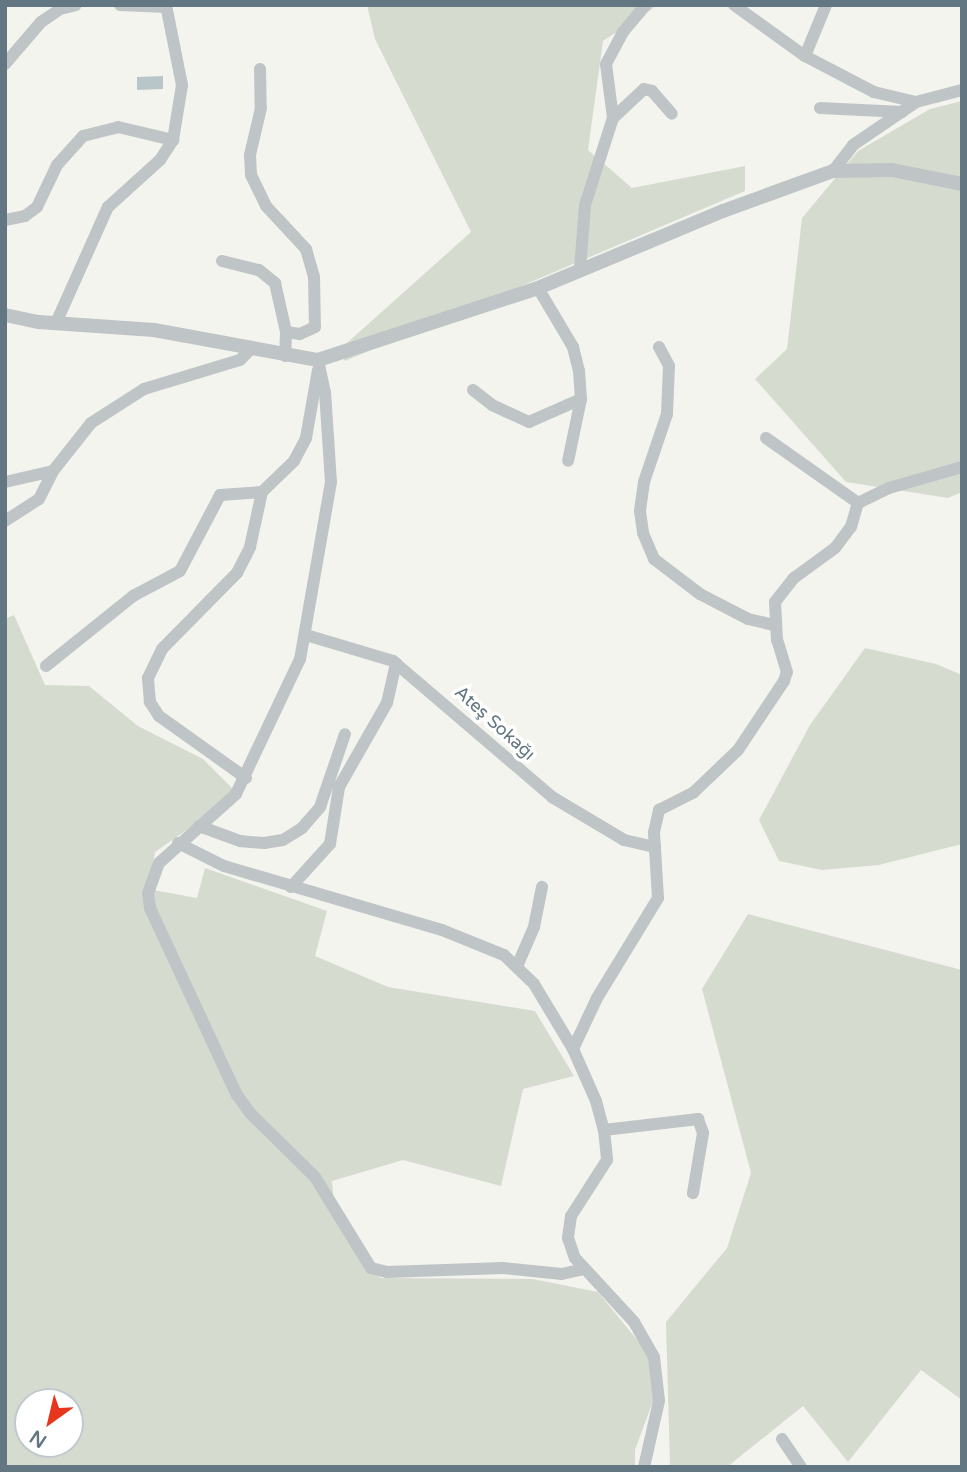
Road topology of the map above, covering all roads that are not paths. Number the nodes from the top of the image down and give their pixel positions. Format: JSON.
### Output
{"nodes":[{"id":1,"x":76,"y":5,"type":"edge"},
{"id":2,"x":120,"y":5,"type":"edge"},
{"id":3,"x":646,"y":5,"type":"edge"},
{"id":4,"x":734,"y":5,"type":"edge"},
{"id":5,"x":826,"y":5,"type":"edge"},
{"id":6,"x":166,"y":6,"type":"edge"},
{"id":7,"x":805,"y":56,"type":"junction"},
{"id":8,"x":5,"y":64,"type":"edge"},
{"id":9,"x":260,"y":69,"type":"dead end"},
{"id":10,"x":962,"y":90,"type":"edge"},
{"id":11,"x":916,"y":102,"type":"junction"},
{"id":12,"x":820,"y":108,"type":"dead end"},
{"id":13,"x":902,"y":112,"type":"junction"},
{"id":14,"x":672,"y":114,"type":"dead end"},
{"id":15,"x":612,"y":118,"type":"junction"},
{"id":16,"x":173,"y":140,"type":"junction"},
{"id":17,"x":833,"y":171,"type":"junction"},
{"id":18,"x":962,"y":184,"type":"edge"},
{"id":19,"x":5,"y":219,"type":"edge"},
{"id":20,"x":222,"y":261,"type":"dead end"},
{"id":21,"x":580,"y":269,"type":"junction"},
{"id":22,"x":538,"y":288,"type":"junction"},
{"id":23,"x":5,"y":315,"type":"edge"},
{"id":24,"x":56,"y":323,"type":"junction"},
{"id":25,"x":286,"y":332,"type":"junction"},
{"id":26,"x":659,"y":347,"type":"dead end"},
{"id":27,"x":249,"y":351,"type":"junction"},
{"id":28,"x":285,"y":356,"type":"junction"},
{"id":29,"x":318,"y":365,"type":"junction"},
{"id":30,"x":473,"y":390,"type":"dead end"},
{"id":31,"x":581,"y":400,"type":"junction"},
{"id":32,"x":766,"y":438,"type":"dead end"},
{"id":33,"x":568,"y":461,"type":"dead end"},
{"id":34,"x":962,"y":467,"type":"edge"},
{"id":35,"x":52,"y":471,"type":"junction"},
{"id":36,"x":5,"y":482,"type":"edge"},
{"id":37,"x":262,"y":492,"type":"junction"},
{"id":38,"x":858,"y":503,"type":"junction"},
{"id":39,"x":5,"y":521,"type":"edge"},
{"id":40,"x":774,"y":625,"type":"junction"},
{"id":41,"x":306,"y":635,"type":"junction"},
{"id":42,"x":396,"y":663,"type":"junction"},
{"id":43,"x":46,"y":666,"type":"dead end"},
{"id":44,"x":345,"y":734,"type":"dead end"},
{"id":45,"x":246,"y":778,"type":"junction"},
{"id":46,"x":199,"y":826,"type":"junction"},
{"id":47,"x":178,"y":843,"type":"junction"},
{"id":48,"x":655,"y":847,"type":"junction"},
{"id":49,"x":291,"y":887,"type":"junction"},
{"id":50,"x":542,"y":887,"type":"dead end"},
{"id":51,"x":518,"y":964,"type":"junction"},
{"id":52,"x":573,"y":1049,"type":"junction"},
{"id":53,"x":604,"y":1130,"type":"junction"},
{"id":54,"x":693,"y":1194,"type":"dead end"},
{"id":55,"x":584,"y":1269,"type":"junction"},
{"id":56,"x":782,"y":1438,"type":"dead end"},
{"id":57,"x":644,"y":1467,"type":"edge"},
{"id":58,"x":801,"y":1467,"type":"edge"}],
"edges":[{"from":1,"to":8,"type":"street"},
{"from":2,"to":6,"type":"street"},
{"from":3,"to":15,"type":"street"},
{"from":4,"to":7,"type":"street"},
{"from":5,"to":7,"type":"street"},
{"from":6,"to":16,"type":"street"},
{"from":7,"to":11,"type":"street"},
{"from":9,"to":25,"type":"street"},
{"from":10,"to":11,"type":"street"},
{"from":11,"to":13,"type":"street"},
{"from":12,"to":13,"type":"street"},
{"from":13,"to":17,"type":"street"},
{"from":14,"to":15,"type":"street"},
{"from":15,"to":21,"type":"street"},
{"from":16,"to":19,"type":"street"},
{"from":16,"to":24,"type":"street"},
{"from":17,"to":18,"type":"street"},
{"from":17,"to":21,"type":"street"},
{"from":20,"to":25,"type":"street"},
{"from":21,"to":22,"type":"street"},
{"from":22,"to":29,"type":"street"},
{"from":22,"to":31,"type":"street"},
{"from":23,"to":24,"type":"street"},
{"from":24,"to":27,"type":"street"},
{"from":25,"to":28,"type":"street"},
{"from":26,"to":40,"type":"street"},
{"from":27,"to":28,"type":"street"},
{"from":27,"to":35,"type":"street"},
{"from":28,"to":29,"type":"street"},
{"from":29,"to":37,"type":"street"},
{"from":29,"to":41,"type":"street"},
{"from":30,"to":31,"type":"street"},
{"from":31,"to":33,"type":"street"},
{"from":32,"to":38,"type":"street"},
{"from":34,"to":38,"type":"street"},
{"from":35,"to":36,"type":"street"},
{"from":35,"to":39,"type":"street"},
{"from":37,"to":43,"type":"street"},
{"from":37,"to":45,"type":"street"},
{"from":38,"to":40,"type":"street"},
{"from":40,"to":48,"type":"street"},
{"from":41,"to":42,"type":"street","name":"Ateş Sokağı"},
{"from":41,"to":45,"type":"street"},
{"from":42,"to":48,"type":"street","name":"Ateş Sokağı"},
{"from":42,"to":49,"type":"street"},
{"from":44,"to":46,"type":"street"},
{"from":45,"to":46,"type":"street"},
{"from":46,"to":47,"type":"street"},
{"from":47,"to":49,"type":"street"},
{"from":47,"to":55,"type":"street"},
{"from":48,"to":52,"type":"street"},
{"from":49,"to":51,"type":"street"},
{"from":50,"to":51,"type":"street"},
{"from":51,"to":52,"type":"street"},
{"from":52,"to":53,"type":"street"},
{"from":53,"to":54,"type":"street"},
{"from":53,"to":55,"type":"street"},
{"from":55,"to":57,"type":"street"},
{"from":56,"to":58,"type":"street"}]}
